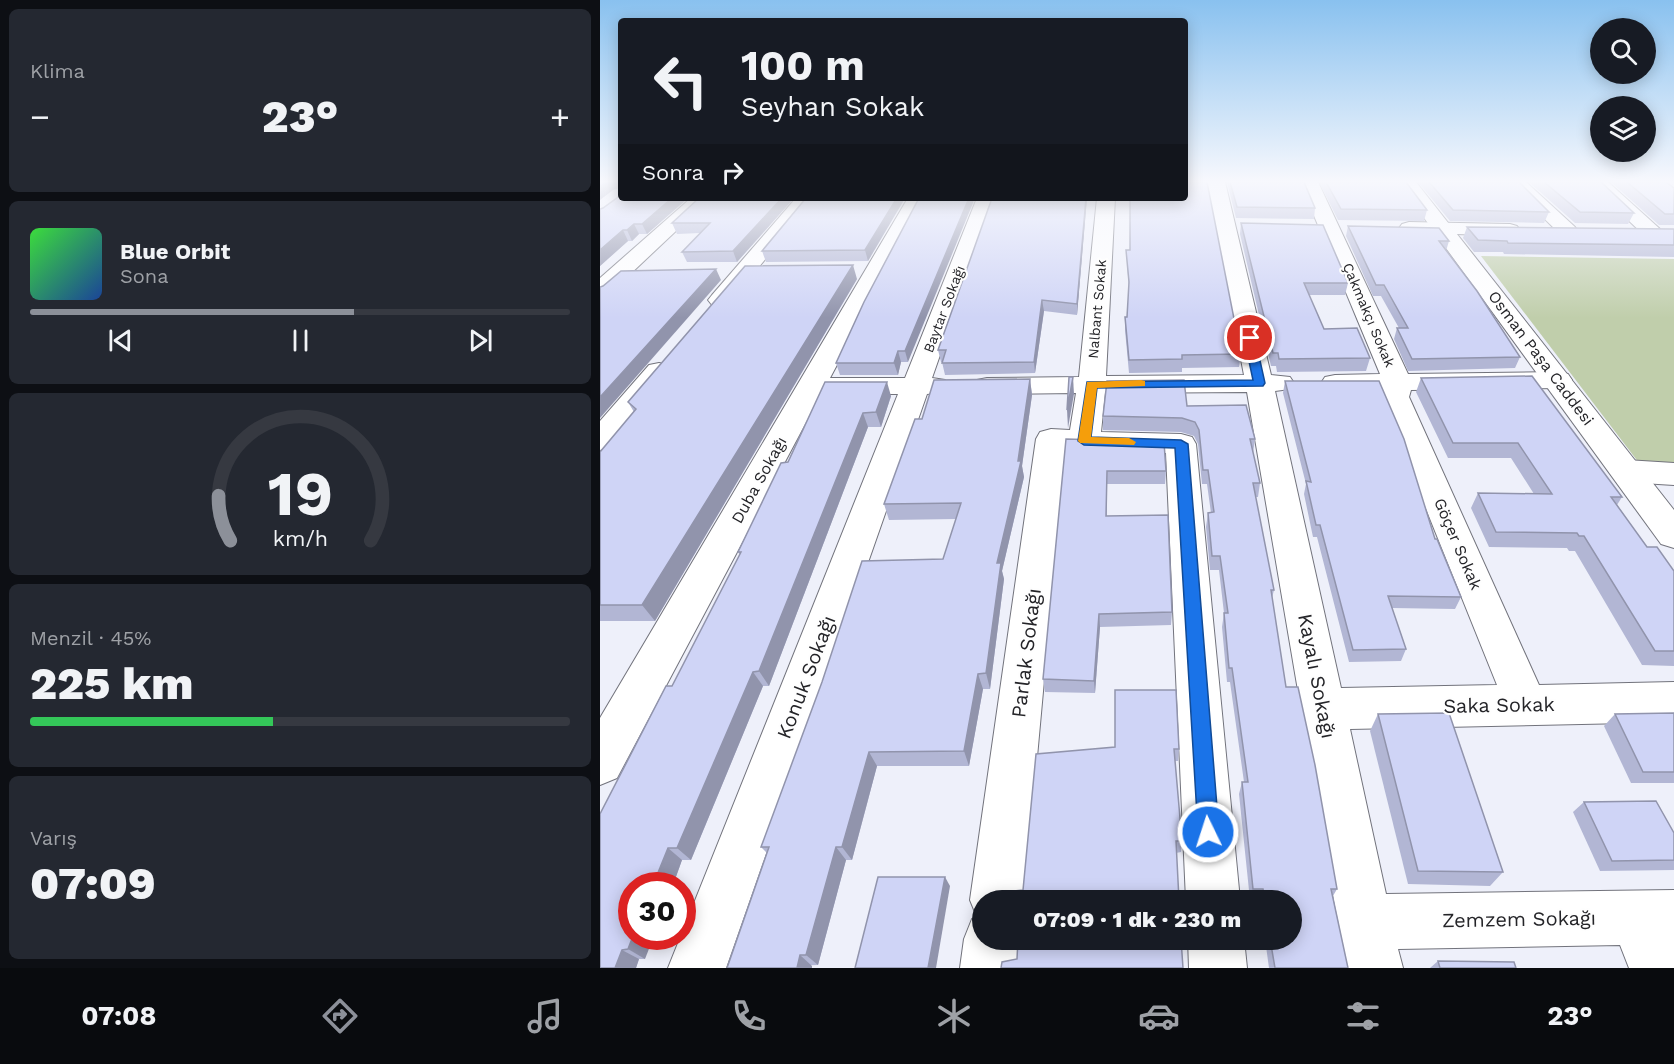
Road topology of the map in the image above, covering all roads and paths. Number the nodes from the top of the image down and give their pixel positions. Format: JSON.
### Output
{"nodes":[{"id":1,"x":670,"y":227,"type":"edge"},
{"id":2,"x":777,"y":227,"type":"edge"},
{"id":3,"x":896,"y":227,"type":"edge"},
{"id":4,"x":975,"y":227,"type":"edge"},
{"id":5,"x":1104,"y":227,"type":"edge"},
{"id":6,"x":1226,"y":227,"type":"edge"},
{"id":7,"x":1313,"y":227,"type":"edge"},
{"id":8,"x":1564,"y":227,"type":"edge"},
{"id":9,"x":1647,"y":227,"type":"edge"},
{"id":10,"x":1342,"y":228,"type":"joint"},
{"id":11,"x":1387,"y":228,"type":"edge"},
{"id":12,"x":1443,"y":229,"type":"junction"},
{"id":13,"x":1568,"y":231,"type":"junction"},
{"id":14,"x":1590,"y":231,"type":"edge"},
{"id":15,"x":1624,"y":232,"type":"edge"},
{"id":16,"x":1653,"y":233,"type":"junction"},
{"id":17,"x":1674,"y":233,"type":"edge"},
{"id":18,"x":733,"y":271,"type":"junction"},
{"id":19,"x":777,"y":271,"type":"edge"},
{"id":20,"x":620,"y":272,"type":"junction"},
{"id":21,"x":654,"y":272,"type":"edge"},
{"id":22,"x":600,"y":290,"type":"edge"},
{"id":23,"x":706,"y":316,"type":"edge"},
{"id":24,"x":676,"y":351,"type":"edge"},
{"id":25,"x":1558,"y":380,"type":"junction"},
{"id":26,"x":1259,"y":383,"type":"junction"},
{"id":27,"x":1398,"y":383,"type":"junction"},
{"id":28,"x":1092,"y":384,"type":"junction"},
{"id":29,"x":811,"y":386,"type":"junction"},
{"id":30,"x":915,"y":386,"type":"junction"},
{"id":31,"x":600,"y":440,"type":"edge"},
{"id":32,"x":1084,"y":441,"type":"junction"},
{"id":33,"x":1626,"y":471,"type":"junction"},
{"id":34,"x":1674,"y":474,"type":"edge"},
{"id":35,"x":1674,"y":535,"type":"edge"},
{"id":36,"x":1674,"y":702,"type":"edge"},
{"id":37,"x":1526,"y":704,"type":"junction"},
{"id":38,"x":1323,"y":709,"type":"junction"},
{"id":39,"x":600,"y":762,"type":"edge"},
{"id":40,"x":998,"y":890,"type":"edge"},
{"id":41,"x":1212,"y":890,"type":"edge"},
{"id":42,"x":1655,"y":917,"type":"edge"},
{"id":43,"x":1368,"y":945,"type":"edge"},
{"id":44,"x":990,"y":950,"type":"edge"},
{"id":45,"x":1217,"y":950,"type":"edge"},
{"id":46,"x":697,"y":968,"type":"edge"},
{"id":47,"x":988,"y":968,"type":"edge"},
{"id":48,"x":1218,"y":968,"type":"edge"},
{"id":49,"x":1658,"y":968,"type":"edge"}],
"edges":[{"from":1,"to":20,"type":"street"},
{"from":2,"to":18,"type":"street"},
{"from":3,"to":29,"type":"street","name":"Duba Sokağı"},
{"from":4,"to":30,"type":"street","name":"Baytar Sokağı"},
{"from":5,"to":28,"type":"street","name":"Nalbant Sokak"},
{"from":6,"to":26,"type":"street","name":"Kayalı Sokağı"},
{"from":7,"to":10,"type":"street"},
{"from":8,"to":13,"type":"street"},
{"from":9,"to":16,"type":"street"},
{"from":10,"to":27,"type":"street","name":"Çakmakçı Sokak"},
{"from":11,"to":12,"type":"street"},
{"from":12,"to":13,"type":"street"},
{"from":12,"to":25,"type":"street","name":"Osman Paşa Caddesi"},
{"from":13,"to":14,"type":"street"},
{"from":15,"to":16,"type":"street"},
{"from":16,"to":17,"type":"street"},
{"from":18,"to":19,"type":"street"},
{"from":18,"to":23,"type":"street"},
{"from":20,"to":21,"type":"street"},
{"from":20,"to":22,"type":"street"},
{"from":24,"to":31,"type":"street"},
{"from":25,"to":27,"type":"street"},
{"from":25,"to":33,"type":"street","name":"Osman Paşa Caddesi"},
{"from":26,"to":27,"type":"street"},
{"from":26,"to":28,"type":"street"},
{"from":26,"to":38,"type":"street","name":"Kayalı Sokağı"},
{"from":27,"to":37,"type":"street","name":"Göçer Sokak"},
{"from":28,"to":30,"type":"street"},
{"from":28,"to":32,"type":"street","name":"Nalbant Sokak"},
{"from":29,"to":30,"type":"street"},
{"from":29,"to":39,"type":"street","name":"Duba Sokağı"},
{"from":30,"to":46,"type":"street","name":"Konuk Sokağı"},
{"from":32,"to":40,"type":"street","name":"Parlak Sokağı"},
{"from":32,"to":41,"type":"street"},
{"from":33,"to":34,"type":"street"},
{"from":33,"to":35,"type":"street","name":"Osman Paşa Caddesi"},
{"from":36,"to":37,"type":"street","name":"Saka Sokak"},
{"from":37,"to":38,"type":"street","name":"Saka Sokak"},
{"from":38,"to":43,"type":"street","name":"Kayalı Sokağı"},
{"from":42,"to":43,"type":"street","name":"Zemzem Sokağı"},
{"from":42,"to":49,"type":"street"},
{"from":44,"to":47,"type":"street"},
{"from":45,"to":48,"type":"street"}]}
